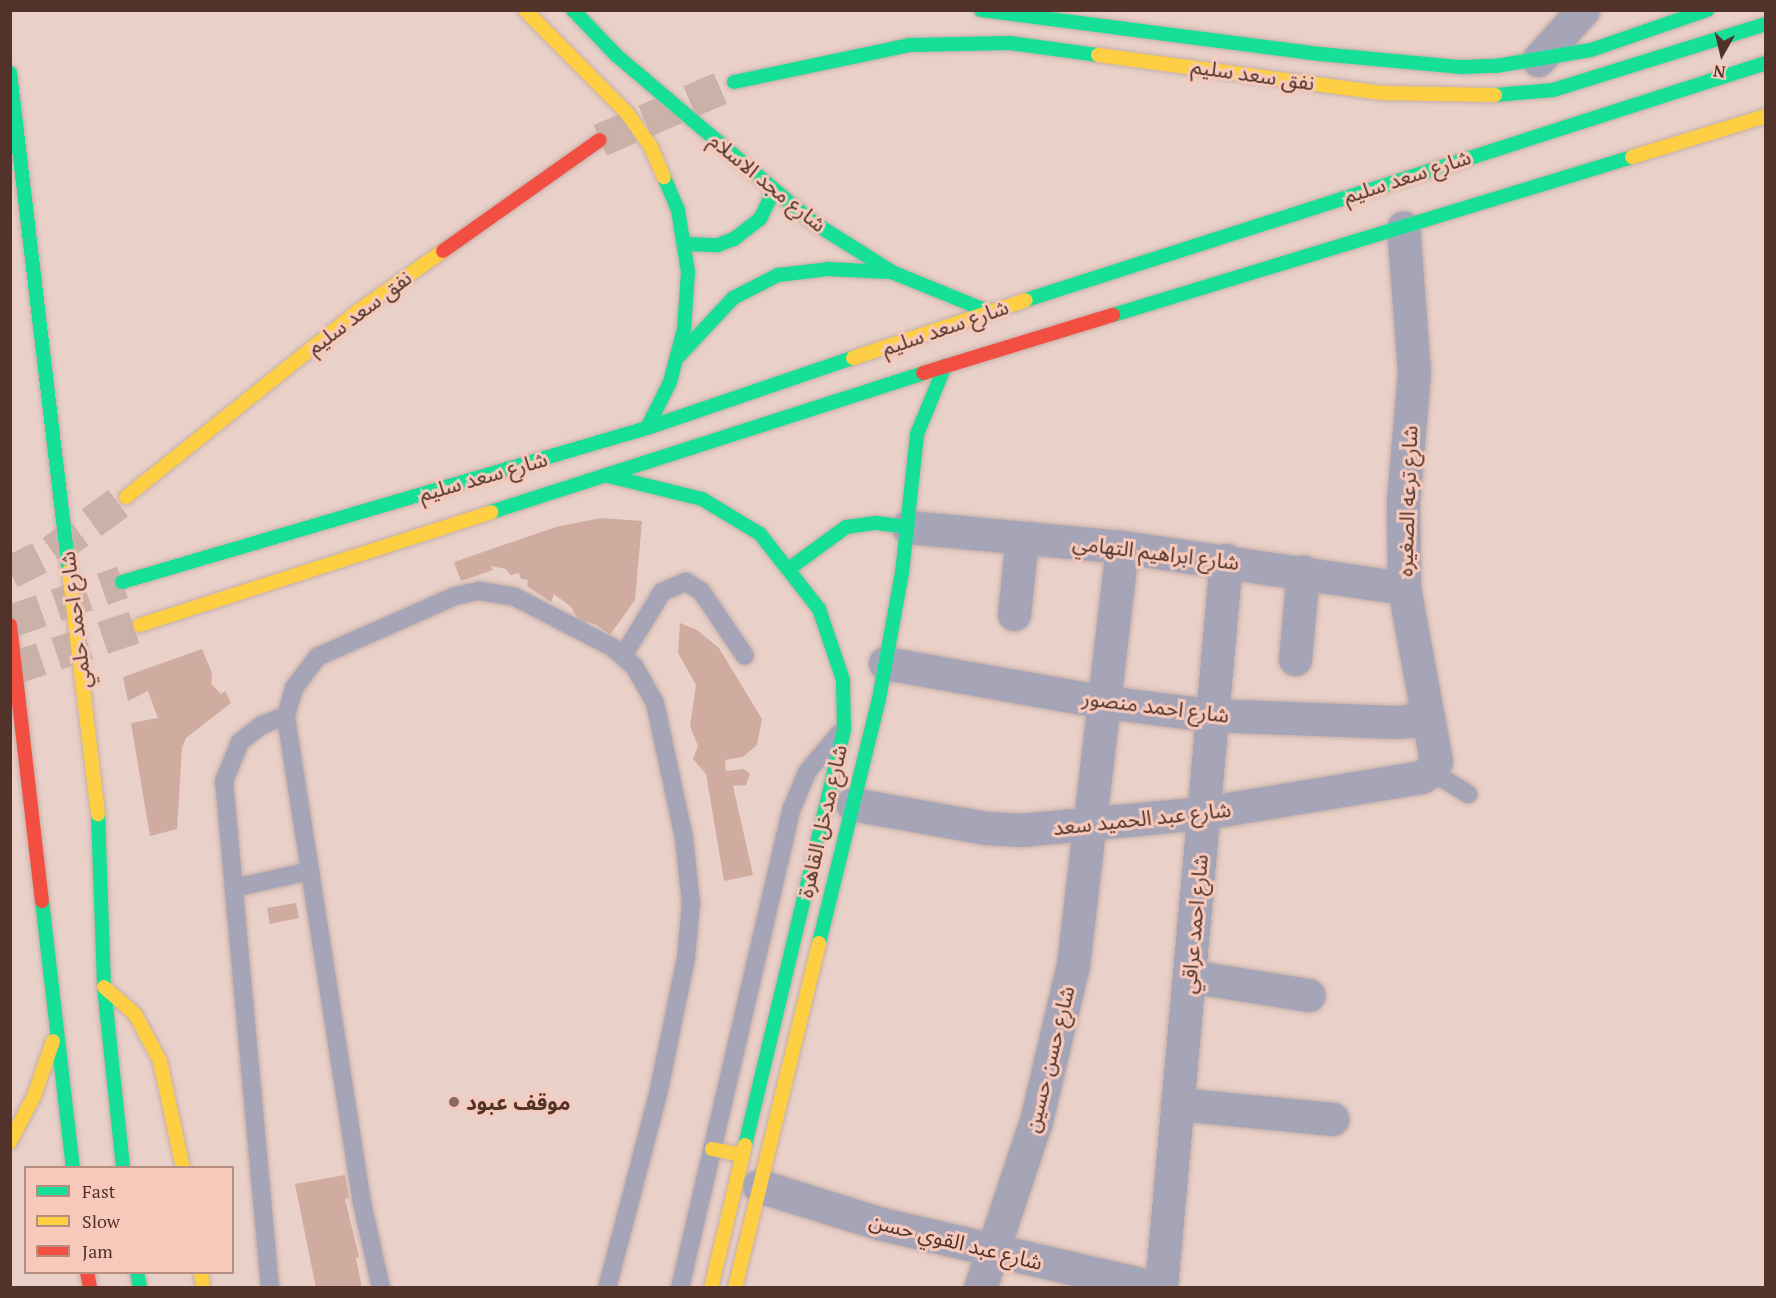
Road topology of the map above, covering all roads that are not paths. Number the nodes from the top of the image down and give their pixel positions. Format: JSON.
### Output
{"nodes":[{"id":1,"x":525,"y":10,"type":"edge"},
{"id":2,"x":573,"y":10,"type":"edge"},
{"id":3,"x":981,"y":10,"type":"edge"},
{"id":4,"x":1583,"y":10,"type":"edge"},
{"id":5,"x":1707,"y":10,"type":"edge"},
{"id":6,"x":1766,"y":24,"type":"edge"},
{"id":7,"x":1538,"y":60,"type":"junction"},
{"id":8,"x":1766,"y":63,"type":"edge"},
{"id":9,"x":10,"y":74,"type":"edge"},
{"id":10,"x":734,"y":81,"type":"tunnel mouth"},
{"id":11,"x":1766,"y":116,"type":"edge"},
{"id":12,"x":600,"y":140,"type":"tunnel mouth"},
{"id":13,"x":774,"y":190,"type":"junction"},
{"id":14,"x":1403,"y":226,"type":"junction"},
{"id":15,"x":685,"y":243,"type":"junction"},
{"id":16,"x":894,"y":273,"type":"junction"},
{"id":17,"x":990,"y":312,"type":"junction"},
{"id":18,"x":678,"y":357,"type":"junction"},
{"id":19,"x":945,"y":366,"type":"junction"},
{"id":20,"x":646,"y":428,"type":"junction"},
{"id":21,"x":608,"y":476,"type":"junction"},
{"id":22,"x":126,"y":497,"type":"tunnel mouth"},
{"id":23,"x":908,"y":527,"type":"junction"},
{"id":24,"x":1022,"y":538,"type":"junction"},
{"id":25,"x":1122,"y":547,"type":"junction"},
{"id":26,"x":1226,"y":560,"type":"junction"},
{"id":27,"x":790,"y":568,"type":"junction"},
{"id":28,"x":1304,"y":571,"type":"junction"},
{"id":29,"x":122,"y":582,"type":"tunnel mouth"},
{"id":30,"x":1404,"y":588,"type":"junction"},
{"id":31,"x":1014,"y":614,"type":"dead end"},
{"id":32,"x":10,"y":625,"type":"edge"},
{"id":33,"x":140,"y":625,"type":"tunnel mouth"},
{"id":34,"x":623,"y":656,"type":"junction"},
{"id":35,"x":745,"y":656,"type":"dead end"},
{"id":36,"x":1295,"y":659,"type":"dead end"},
{"id":37,"x":885,"y":663,"type":"junction"},
{"id":38,"x":1105,"y":702,"type":"junction"},
{"id":39,"x":1426,"y":712,"type":"junction"},
{"id":40,"x":1210,"y":715,"type":"junction"},
{"id":41,"x":286,"y":716,"type":"junction"},
{"id":42,"x":844,"y":730,"type":"junction"},
{"id":43,"x":1431,"y":771,"type":"junction"},
{"id":44,"x":1468,"y":794,"type":"dead end"},
{"id":45,"x":852,"y":804,"type":"junction"},
{"id":46,"x":1204,"y":813,"type":"junction"},
{"id":47,"x":1090,"y":824,"type":"junction"},
{"id":48,"x":310,"y":871,"type":"junction"},
{"id":49,"x":234,"y":888,"type":"junction"},
{"id":50,"x":1189,"y":976,"type":"junction"},
{"id":51,"x":104,"y":987,"type":"junction"},
{"id":52,"x":1308,"y":995,"type":"dead end"},
{"id":53,"x":55,"y":1034,"type":"junction"},
{"id":54,"x":1178,"y":1104,"type":"junction"},
{"id":55,"x":1332,"y":1119,"type":"dead end"},
{"id":56,"x":10,"y":1142,"type":"edge"},
{"id":57,"x":712,"y":1149,"type":"junction"},
{"id":58,"x":742,"y":1155,"type":"junction"},
{"id":59,"x":73,"y":1166,"type":"edge"},
{"id":60,"x":123,"y":1166,"type":"edge"},
{"id":61,"x":183,"y":1166,"type":"edge"},
{"id":62,"x":759,"y":1186,"type":"junction"},
{"id":63,"x":993,"y":1250,"type":"junction"},
{"id":64,"x":1095,"y":1281,"type":"edge"},
{"id":65,"x":270,"y":1287,"type":"edge"},
{"id":66,"x":381,"y":1287,"type":"edge"},
{"id":67,"x":607,"y":1287,"type":"edge"},
{"id":68,"x":680,"y":1287,"type":"edge"},
{"id":69,"x":711,"y":1287,"type":"edge"},
{"id":70,"x":735,"y":1287,"type":"edge"},
{"id":71,"x":980,"y":1287,"type":"edge"},
{"id":72,"x":1159,"y":1287,"type":"edge"}],
"edges":[{"from":1,"to":15,"type":"main road"},
{"from":2,"to":13,"type":"main road","name":"شارع مجد الاسلام"},
{"from":3,"to":7,"type":"main road"},
{"from":4,"to":7,"type":"street"},
{"from":5,"to":7,"type":"main road"},
{"from":6,"to":10,"type":"main road","name":"نفق سعد سليم"},
{"from":8,"to":17,"type":"main road","name":"شارع سعد سليم"},
{"from":9,"to":51,"type":"main road","name":"شارع احمد حلمي"},
{"from":11,"to":14,"type":"main road","name":"شارع سعد سليم"},
{"from":12,"to":22,"type":"main road","name":"نفق سعد سليم"},
{"from":13,"to":15,"type":"main road"},
{"from":13,"to":16,"type":"main road","name":"شارع مجد الاسلام"},
{"from":14,"to":19,"type":"main road","name":"شارع سعد سليم"},
{"from":14,"to":30,"type":"street","name":"شارع ترعه الصغيره"},
{"from":15,"to":18,"type":"main road"},
{"from":16,"to":17,"type":"main road","name":"شارع مجد الاسلام"},
{"from":16,"to":18,"type":"main road"},
{"from":17,"to":20,"type":"main road","name":"شارع سعد سليم"},
{"from":18,"to":20,"type":"main road"},
{"from":19,"to":21,"type":"main road","name":"شارع سعد سليم"},
{"from":19,"to":23,"type":"main road","name":"شارع مدخل القاهرة"},
{"from":20,"to":29,"type":"main road","name":"شارع سعد سليم"},
{"from":21,"to":27,"type":"main road","name":"شارع مدخل القاهرة"},
{"from":21,"to":33,"type":"main road","name":"شارع سعد سليم"},
{"from":23,"to":24,"type":"street","name":"شارع ابراهيم التهامي"},
{"from":23,"to":27,"type":"main road"},
{"from":23,"to":37,"type":"main road","name":"شارع مدخل القاهرة"},
{"from":24,"to":25,"type":"street","name":"شارع ابراهيم التهامي"},
{"from":24,"to":31,"type":"street"},
{"from":25,"to":26,"type":"street","name":"شارع ابراهيم التهامي"},
{"from":25,"to":38,"type":"street","name":"شارع حسن حسين"},
{"from":26,"to":28,"type":"street","name":"شارع ابراهيم التهامي"},
{"from":26,"to":40,"type":"street","name":"شارع احمد عراقي"},
{"from":27,"to":42,"type":"main road","name":"شارع مدخل القاهرة"},
{"from":28,"to":30,"type":"street","name":"شارع ابراهيم التهامي"},
{"from":28,"to":36,"type":"street"},
{"from":30,"to":39,"type":"street","name":"شارع ترعه الصغيره"},
{"from":32,"to":53,"type":"main road"},
{"from":34,"to":35,"type":"lane"},
{"from":34,"to":41,"type":"lane"},
{"from":34,"to":67,"type":"lane"},
{"from":37,"to":38,"type":"street","name":"شارع احمد منصور"},
{"from":37,"to":45,"type":"main road","name":"شارع مدخل القاهرة"},
{"from":38,"to":40,"type":"street","name":"شارع احمد منصور"},
{"from":38,"to":47,"type":"street","name":"شارع حسن حسين"},
{"from":39,"to":40,"type":"street","name":"شارع احمد منصور"},
{"from":39,"to":43,"type":"street","name":"شارع ترعه الصغيره"},
{"from":40,"to":46,"type":"street","name":"شارع احمد عراقي"},
{"from":41,"to":48,"type":"lane"},
{"from":41,"to":49,"type":"lane"},
{"from":42,"to":57,"type":"lane"},
{"from":42,"to":58,"type":"main road","name":"شارع مدخل القاهرة"},
{"from":43,"to":44,"type":"lane"},
{"from":43,"to":46,"type":"street","name":"شارع عبد الحميد سعد"},
{"from":45,"to":47,"type":"street","name":"شارع عبد الحميد سعد"},
{"from":45,"to":62,"type":"main road","name":"شارع مدخل القاهرة"},
{"from":46,"to":47,"type":"street","name":"شارع عبد الحميد سعد"},
{"from":46,"to":50,"type":"street","name":"شارع احمد عراقي"},
{"from":47,"to":63,"type":"street","name":"شارع حسن حسين"},
{"from":48,"to":49,"type":"lane"},
{"from":48,"to":66,"type":"lane"},
{"from":49,"to":65,"type":"lane"},
{"from":50,"to":52,"type":"street"},
{"from":50,"to":54,"type":"street","name":"شارع احمد عراقي"},
{"from":51,"to":60,"type":"main road","name":"شارع احمد حلمي"},
{"from":51,"to":61,"type":"main road"},
{"from":53,"to":56,"type":"main road"},
{"from":53,"to":59,"type":"main road"},
{"from":54,"to":55,"type":"street"},
{"from":54,"to":72,"type":"street","name":"شارع احمد عراقي"},
{"from":57,"to":58,"type":"main road"},
{"from":57,"to":68,"type":"lane"},
{"from":58,"to":69,"type":"main road","name":"شارع مدخل القاهرة"},
{"from":62,"to":63,"type":"street","name":"شارع عبد القوي حسن"},
{"from":62,"to":70,"type":"main road","name":"شارع مدخل القاهرة"},
{"from":63,"to":64,"type":"street","name":"شارع عبد القوي حسن"},
{"from":63,"to":71,"type":"street","name":"شارع حسن حسين"},
{"from":64,"to":72,"type":"street","name":"شارع عبد القوي حسن"}]}
